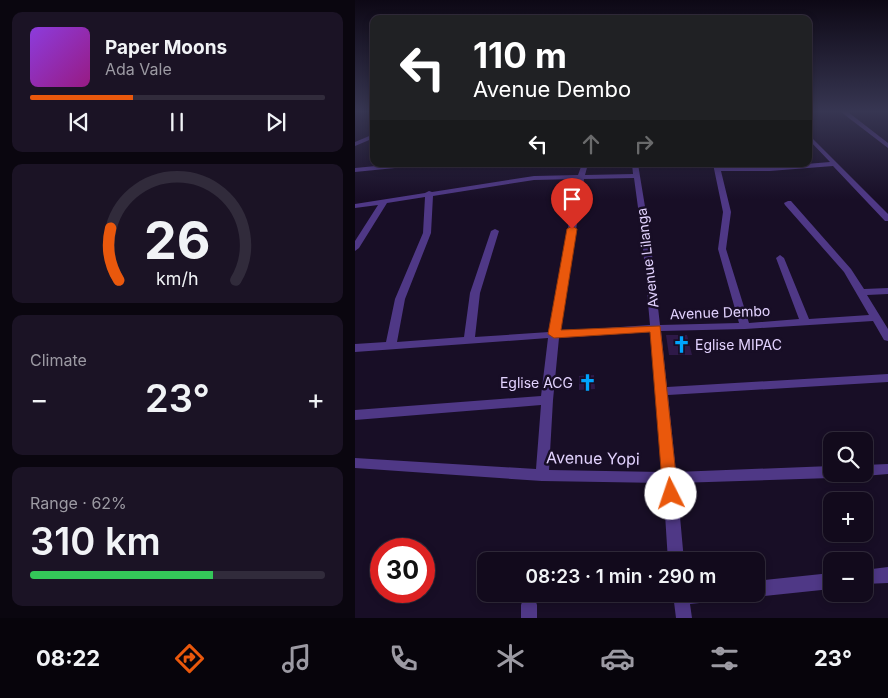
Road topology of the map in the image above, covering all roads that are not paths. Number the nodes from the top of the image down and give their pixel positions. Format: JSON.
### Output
{"nodes":[{"id":1,"x":812,"y":144,"type":"edge"},
{"id":2,"x":835,"y":164,"type":"junction"},
{"id":3,"x":812,"y":165,"type":"edge"},
{"id":4,"x":385,"y":167,"type":"edge"},
{"id":5,"x":584,"y":167,"type":"edge"},
{"id":6,"x":717,"y":167,"type":"edge"},
{"id":7,"x":744,"y":167,"type":"edge"},
{"id":8,"x":786,"y":167,"type":"edge"},
{"id":9,"x":355,"y":170,"type":"edge"},
{"id":10,"x":636,"y":170,"type":"edge"},
{"id":11,"x":581,"y":176,"type":"junction"},
{"id":12,"x":429,"y":193,"type":"junction"},
{"id":13,"x":384,"y":202,"type":"junction"},
{"id":14,"x":788,"y":203,"type":"dead end"},
{"id":15,"x":355,"y":206,"type":"edge"},
{"id":16,"x":888,"y":219,"type":"edge"},
{"id":17,"x":495,"y":231,"type":"dead end"},
{"id":18,"x":355,"y":248,"type":"edge"},
{"id":19,"x":780,"y":258,"type":"dead end"},
{"id":20,"x":888,"y":291,"type":"edge"},
{"id":21,"x":861,"y":292,"type":"junction"},
{"id":22,"x":876,"y":318,"type":"junction"},
{"id":23,"x":806,"y":323,"type":"junction"},
{"id":24,"x":745,"y":326,"type":"junction"},
{"id":25,"x":655,"y":328,"type":"junction"},
{"id":26,"x":554,"y":334,"type":"junction"},
{"id":27,"x":888,"y":338,"type":"edge"},
{"id":28,"x":469,"y":340,"type":"junction"},
{"id":29,"x":391,"y":345,"type":"junction"},
{"id":30,"x":355,"y":348,"type":"edge"},
{"id":31,"x":888,"y":378,"type":"edge"},
{"id":32,"x":662,"y":390,"type":"junction"},
{"id":33,"x":547,"y":400,"type":"junction"},
{"id":34,"x":355,"y":415,"type":"edge"},
{"id":35,"x":355,"y":463,"type":"edge"},
{"id":36,"x":888,"y":469,"type":"edge"},
{"id":37,"x":873,"y":470,"type":"edge"},
{"id":38,"x":823,"y":472,"type":"edge"},
{"id":39,"x":542,"y":475,"type":"junction"},
{"id":40,"x":669,"y":478,"type":"junction"},
{"id":41,"x":675,"y":552,"type":"edge"},
{"id":42,"x":888,"y":575,"type":"edge"},
{"id":43,"x":873,"y":577,"type":"edge"},
{"id":44,"x":823,"y":582,"type":"edge"},
{"id":45,"x":765,"y":588,"type":"edge"},
{"id":46,"x":682,"y":602,"type":"edge"},
{"id":47,"x":684,"y":618,"type":"edge"}],
"edges":[{"from":1,"to":2,"type":"street"},
{"from":2,"to":3,"type":"street"},
{"from":2,"to":16,"type":"street"},
{"from":4,"to":9,"type":"street"},
{"from":5,"to":11,"type":"street"},
{"from":6,"to":24,"type":"street"},
{"from":7,"to":8,"type":"street"},
{"from":10,"to":11,"type":"street"},
{"from":10,"to":25,"type":"street","name":"Avenue Lilanga"},
{"from":11,"to":12,"type":"street"},
{"from":11,"to":26,"type":"street"},
{"from":12,"to":13,"type":"street"},
{"from":12,"to":29,"type":"street"},
{"from":13,"to":15,"type":"street"},
{"from":13,"to":18,"type":"street"},
{"from":14,"to":21,"type":"street"},
{"from":17,"to":28,"type":"street"},
{"from":19,"to":23,"type":"street"},
{"from":20,"to":21,"type":"street"},
{"from":21,"to":22,"type":"street"},
{"from":22,"to":23,"type":"street","name":"Avenue Dembo"},
{"from":22,"to":27,"type":"street"},
{"from":23,"to":24,"type":"street","name":"Avenue Dembo"},
{"from":24,"to":25,"type":"street","name":"Avenue Dembo"},
{"from":25,"to":26,"type":"street","name":"Avenue Dembo"},
{"from":25,"to":32,"type":"street","name":"Avenue Lilanga"},
{"from":26,"to":28,"type":"street","name":"Avenue Dembo"},
{"from":26,"to":33,"type":"street"},
{"from":28,"to":29,"type":"street","name":"Avenue Dembo"},
{"from":29,"to":30,"type":"street","name":"Avenue Dembo"},
{"from":31,"to":32,"type":"street"},
{"from":32,"to":40,"type":"street","name":"Avenue Lilanga"},
{"from":33,"to":34,"type":"street"},
{"from":33,"to":39,"type":"street"},
{"from":35,"to":39,"type":"street","name":"Avenue Yopi"},
{"from":36,"to":37,"type":"street"},
{"from":38,"to":40,"type":"street","name":"Avenue Yopi"},
{"from":39,"to":40,"type":"street","name":"Avenue Yopi"},
{"from":40,"to":41,"type":"street","name":"Avenue Lilanga"},
{"from":42,"to":43,"type":"street"},
{"from":44,"to":45,"type":"street"},
{"from":46,"to":47,"type":"street"}]}
